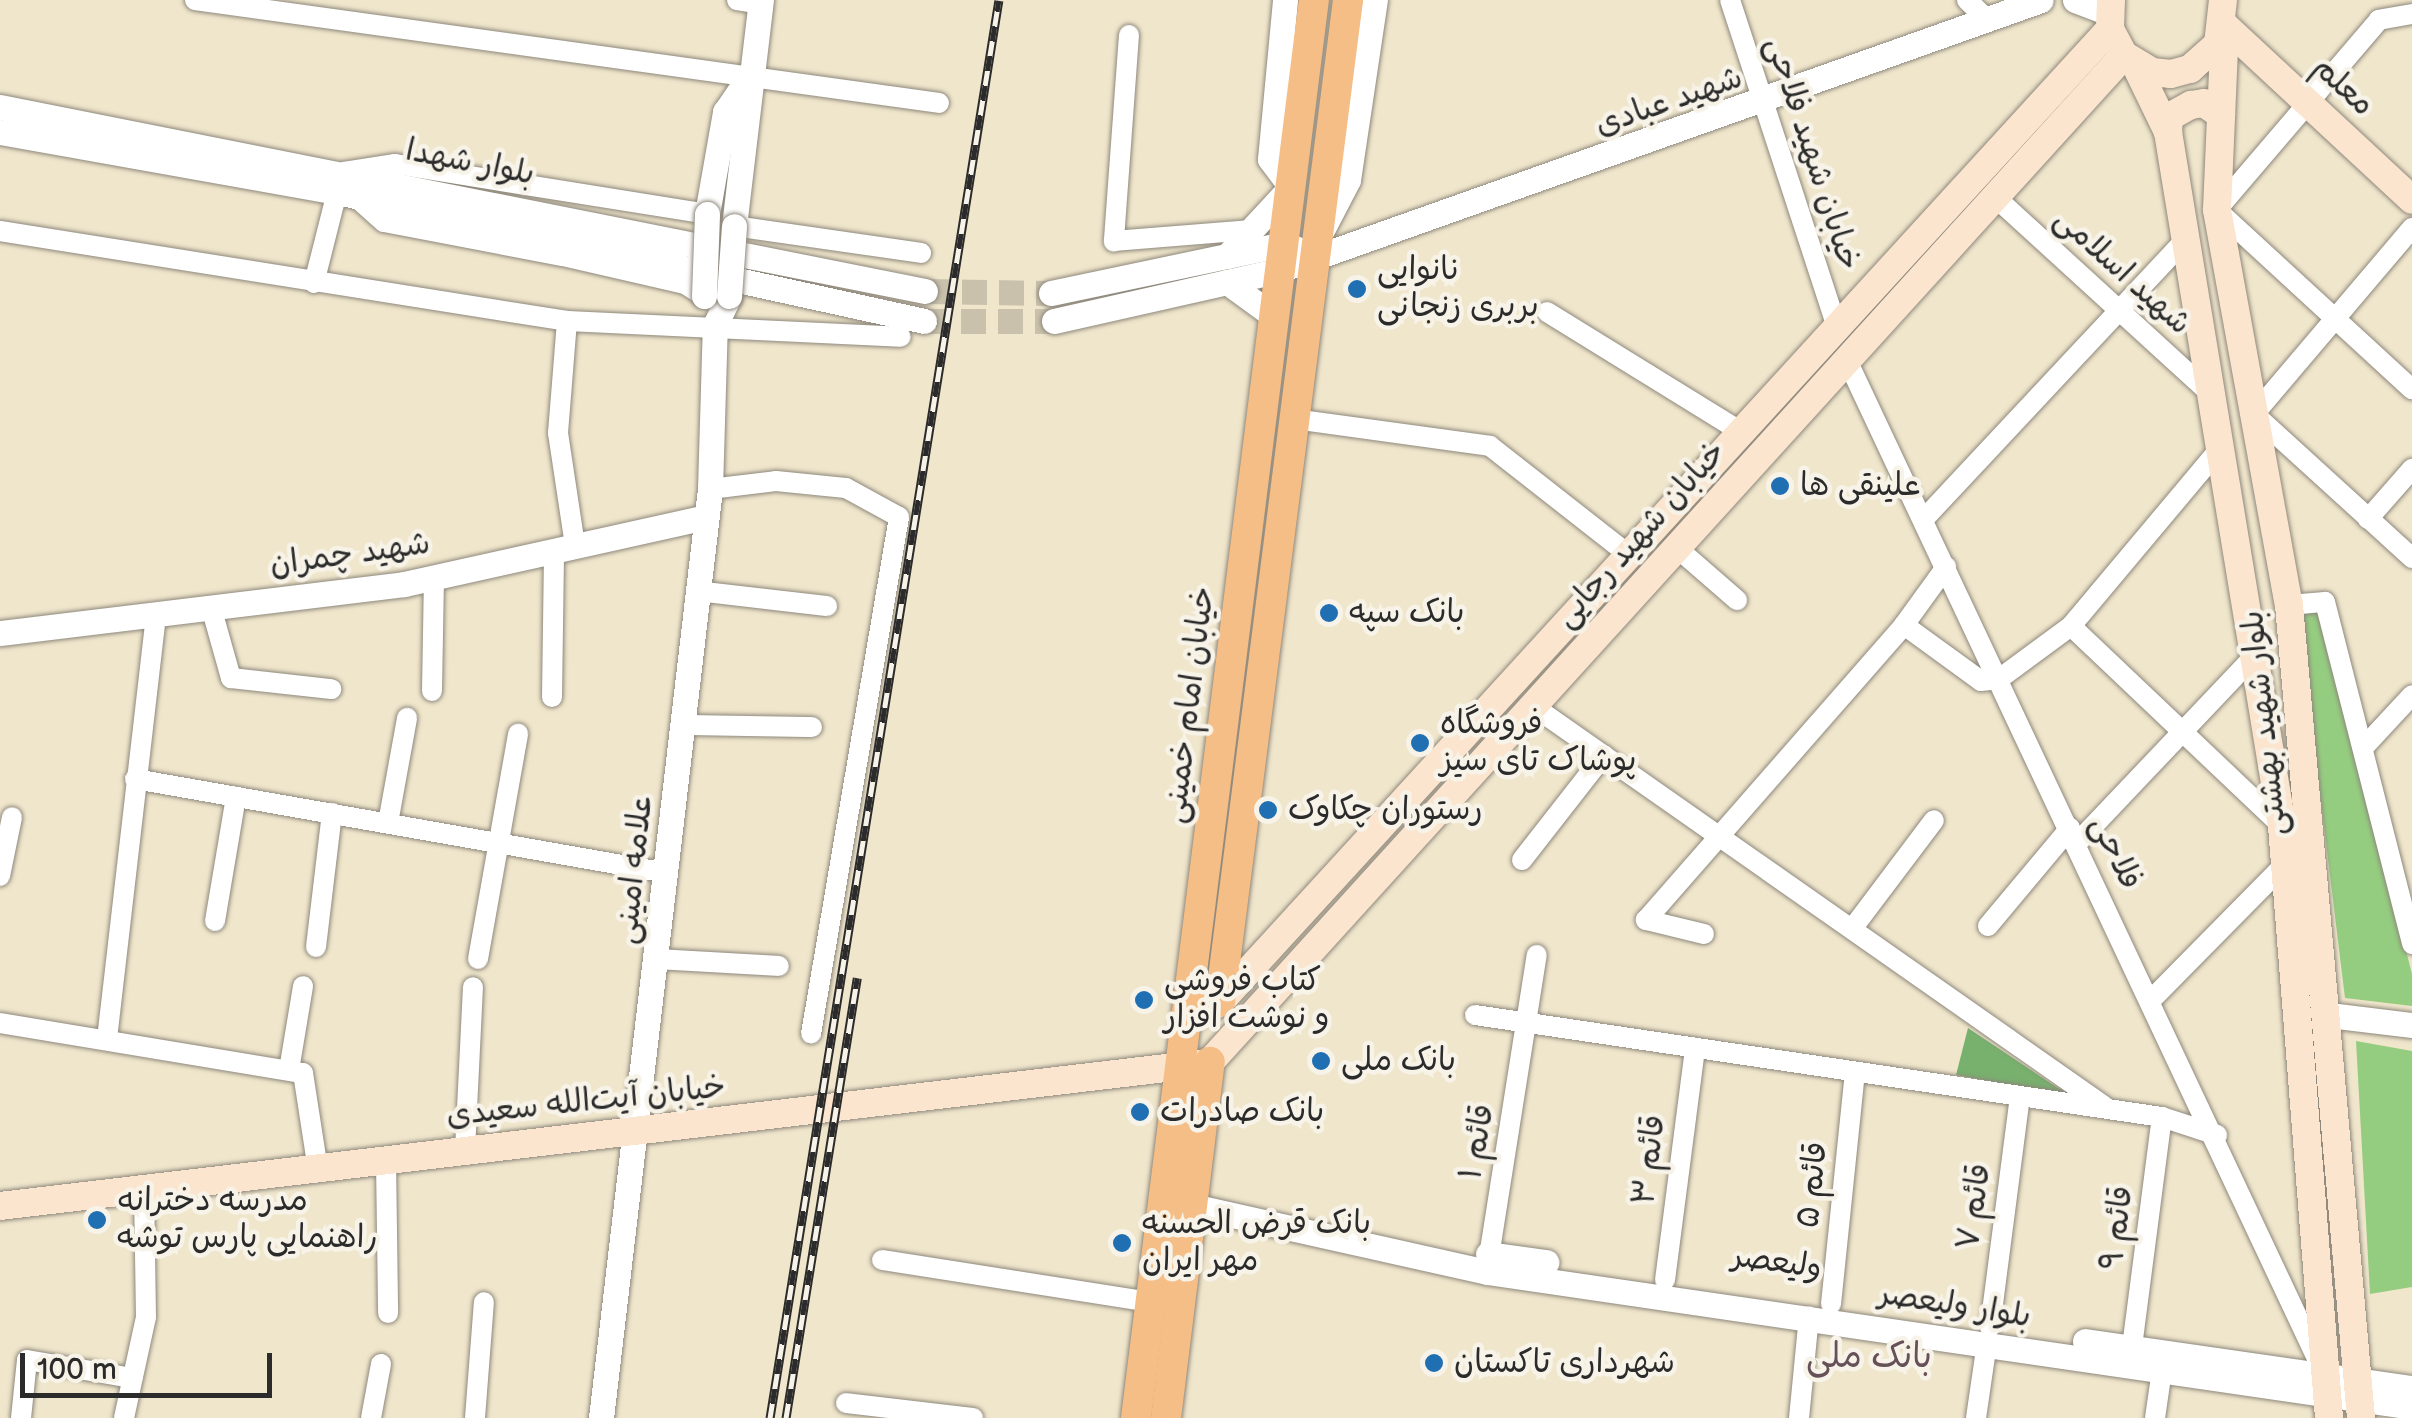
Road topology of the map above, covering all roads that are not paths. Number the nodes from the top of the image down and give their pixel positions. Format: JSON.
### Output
{"nodes":[{"id":1,"x":195,"y":0,"type":"edge"},
{"id":2,"x":1285,"y":0,"type":"edge"},
{"id":3,"x":1314,"y":0,"type":"edge"},
{"id":4,"x":1348,"y":0,"type":"edge"},
{"id":5,"x":1375,"y":0,"type":"edge"},
{"id":6,"x":1730,"y":0,"type":"edge"},
{"id":7,"x":1967,"y":0,"type":"edge"},
{"id":8,"x":2041,"y":0,"type":"edge"},
{"id":9,"x":2075,"y":0,"type":"edge"},
{"id":10,"x":753,"y":1,"type":"edge"},
{"id":11,"x":2224,"y":13,"type":"edge"},
{"id":12,"x":2110,"y":14,"type":"edge"},
{"id":13,"x":2412,"y":14,"type":"edge"},
{"id":14,"x":1987,"y":19,"type":"junction"},
{"id":15,"x":1128,"y":35,"type":"dead end"},
{"id":16,"x":2129,"y":59,"type":"junction"},
{"id":17,"x":750,"y":77,"type":"junction"},
{"id":18,"x":2309,"y":102,"type":"junction"},
{"id":19,"x":938,"y":103,"type":"dead end"},
{"id":20,"x":1764,"y":104,"type":"junction"},
{"id":21,"x":0,"y":106,"type":"edge"},
{"id":22,"x":2221,"y":115,"type":"junction"},
{"id":23,"x":0,"y":132,"type":"edge"},
{"id":24,"x":2168,"y":132,"type":"junction"},
{"id":25,"x":346,"y":187,"type":"junction"},
{"id":26,"x":1291,"y":187,"type":"junction"},
{"id":27,"x":1994,"y":196,"type":"junction"},
{"id":28,"x":2412,"y":200,"type":"edge"},
{"id":29,"x":2217,"y":210,"type":"junction"},
{"id":30,"x":707,"y":214,"type":"junction"},
{"id":31,"x":734,"y":226,"type":"junction"},
{"id":32,"x":2412,"y":228,"type":"edge"},
{"id":33,"x":1252,"y":230,"type":"junction"},
{"id":34,"x":0,"y":231,"type":"edge"},
{"id":35,"x":2184,"y":241,"type":"junction"},
{"id":36,"x":1316,"y":248,"type":"junction"},
{"id":37,"x":921,"y":253,"type":"dead end"},
{"id":38,"x":1282,"y":257,"type":"junction"},
{"id":39,"x":1227,"y":269,"type":"junction"},
{"id":40,"x":314,"y":283,"type":"junction"},
{"id":41,"x":925,"y":290,"type":"tunnel mouth"},
{"id":42,"x":1051,"y":293,"type":"tunnel mouth"},
{"id":43,"x":716,"y":296,"type":"junction"},
{"id":44,"x":1547,"y":312,"type":"dead end"},
{"id":45,"x":2121,"y":313,"type":"junction"},
{"id":46,"x":1274,"y":316,"type":"junction"},
{"id":47,"x":2334,"y":318,"type":"junction"},
{"id":48,"x":568,"y":321,"type":"junction"},
{"id":49,"x":1054,"y":321,"type":"tunnel mouth"},
{"id":50,"x":924,"y":322,"type":"tunnel mouth"},
{"id":51,"x":715,"y":325,"type":"junction"},
{"id":52,"x":1836,"y":328,"type":"junction"},
{"id":53,"x":902,"y":338,"type":"dead end"},
{"id":54,"x":1846,"y":358,"type":"junction"},
{"id":55,"x":2412,"y":390,"type":"edge"},
{"id":56,"x":2210,"y":393,"type":"junction"},
{"id":57,"x":2254,"y":414,"type":"junction"},
{"id":58,"x":1294,"y":419,"type":"junction"},
{"id":59,"x":1742,"y":432,"type":"junction"},
{"id":60,"x":2221,"y":447,"type":"junction"},
{"id":61,"x":2412,"y":469,"type":"edge"},
{"id":62,"x":710,"y":489,"type":"junction"},
{"id":63,"x":706,"y":517,"type":"junction"},
{"id":64,"x":2368,"y":519,"type":"junction"},
{"id":65,"x":1923,"y":520,"type":"junction"},
{"id":66,"x":565,"y":548,"type":"junction"},
{"id":67,"x":1676,"y":548,"type":"junction"},
{"id":68,"x":1629,"y":555,"type":"junction"},
{"id":69,"x":2412,"y":558,"type":"edge"},
{"id":70,"x":1946,"y":568,"type":"junction"},
{"id":71,"x":434,"y":577,"type":"junction"},
{"id":72,"x":698,"y":592,"type":"junction"},
{"id":73,"x":1738,"y":600,"type":"dead end"},
{"id":74,"x":2289,"y":604,"type":"junction"},
{"id":75,"x":827,"y":606,"type":"dead end"},
{"id":76,"x":211,"y":607,"type":"junction"},
{"id":77,"x":156,"y":614,"type":"junction"},
{"id":78,"x":1904,"y":625,"type":"junction"},
{"id":79,"x":2071,"y":626,"type":"junction"},
{"id":80,"x":0,"y":632,"type":"edge"},
{"id":81,"x":1234,"y":634,"type":"junction"},
{"id":82,"x":1266,"y":642,"type":"junction"},
{"id":83,"x":2257,"y":653,"type":"junction"},
{"id":84,"x":1999,"y":679,"type":"junction"},
{"id":85,"x":331,"y":689,"type":"dead end"},
{"id":86,"x":432,"y":691,"type":"dead end"},
{"id":87,"x":2412,"y":695,"type":"edge"},
{"id":88,"x":552,"y":697,"type":"dead end"},
{"id":89,"x":1533,"y":706,"type":"junction"},
{"id":90,"x":407,"y":718,"type":"dead end"},
{"id":91,"x":1224,"y":722,"type":"junction"},
{"id":92,"x":683,"y":725,"type":"junction"},
{"id":93,"x":1255,"y":725,"type":"junction"},
{"id":94,"x":812,"y":727,"type":"dead end"},
{"id":95,"x":2182,"y":732,"type":"junction"},
{"id":96,"x":518,"y":734,"type":"dead end"},
{"id":97,"x":2362,"y":748,"type":"junction"},
{"id":98,"x":1604,"y":755,"type":"junction"},
{"id":99,"x":135,"y":779,"type":"junction"},
{"id":100,"x":236,"y":797,"type":"junction"},
{"id":101,"x":332,"y":813,"type":"junction"},
{"id":102,"x":12,"y":817,"type":"dead end"},
{"id":103,"x":1934,"y":820,"type":"dead end"},
{"id":104,"x":388,"y":823,"type":"junction"},
{"id":105,"x":2282,"y":826,"type":"junction"},
{"id":106,"x":1717,"y":835,"type":"junction"},
{"id":107,"x":2074,"y":836,"type":"junction"},
{"id":108,"x":496,"y":841,"type":"junction"},
{"id":109,"x":1522,"y":860,"type":"dead end"},
{"id":110,"x":2286,"y":863,"type":"junction"},
{"id":111,"x":667,"y":873,"type":"junction"},
{"id":112,"x":0,"y":876,"type":"edge"},
{"id":113,"x":215,"y":921,"type":"dead end"},
{"id":114,"x":1230,"y":923,"type":"junction"},
{"id":115,"x":1988,"y":926,"type":"dead end"},
{"id":116,"x":1852,"y":929,"type":"junction"},
{"id":117,"x":1704,"y":934,"type":"dead end"},
{"id":118,"x":1279,"y":937,"type":"junction"},
{"id":119,"x":2412,"y":944,"type":"edge"},
{"id":120,"x":316,"y":948,"type":"dead end"},
{"id":121,"x":1537,"y":955,"type":"dead end"},
{"id":122,"x":478,"y":958,"type":"dead end"},
{"id":123,"x":658,"y":959,"type":"junction"},
{"id":124,"x":778,"y":966,"type":"dead end"},
{"id":125,"x":303,"y":986,"type":"dead end"},
{"id":126,"x":473,"y":987,"type":"dead end"},
{"id":127,"x":2152,"y":999,"type":"junction"},
{"id":128,"x":1220,"y":1002,"type":"junction"},
{"id":129,"x":1475,"y":1015,"type":"dead end"},
{"id":130,"x":2329,"y":1015,"type":"junction"},
{"id":131,"x":1186,"y":1021,"type":"junction"},
{"id":132,"x":0,"y":1023,"type":"edge"},
{"id":133,"x":1529,"y":1023,"type":"junction"},
{"id":134,"x":2412,"y":1025,"type":"edge"},
{"id":135,"x":811,"y":1034,"type":"dead end"},
{"id":136,"x":107,"y":1039,"type":"junction"},
{"id":137,"x":1695,"y":1048,"type":"junction"},
{"id":138,"x":1195,"y":1064,"type":"junction"},
{"id":139,"x":289,"y":1070,"type":"junction"},
{"id":140,"x":1855,"y":1072,"type":"junction"},
{"id":141,"x":2020,"y":1096,"type":"junction"},
{"id":142,"x":2108,"y":1109,"type":"junction"},
{"id":143,"x":2162,"y":1117,"type":"junction"},
{"id":144,"x":639,"y":1132,"type":"junction"},
{"id":145,"x":2217,"y":1136,"type":"junction"},
{"id":146,"x":465,"y":1150,"type":"junction"},
{"id":147,"x":386,"y":1161,"type":"junction"},
{"id":148,"x":318,"y":1170,"type":"junction"},
{"id":149,"x":144,"y":1187,"type":"junction"},
{"id":150,"x":0,"y":1206,"type":"edge"},
{"id":151,"x":1192,"y":1206,"type":"junction"},
{"id":152,"x":882,"y":1260,"type":"dead end"},
{"id":153,"x":1488,"y":1263,"type":"junction"},
{"id":154,"x":1665,"y":1280,"type":"junction"},
{"id":155,"x":484,"y":1302,"type":"dead end"},
{"id":156,"x":1151,"y":1302,"type":"junction"},
{"id":157,"x":1820,"y":1310,"type":"junction"},
{"id":158,"x":388,"y":1313,"type":"dead end"},
{"id":159,"x":1988,"y":1335,"type":"junction"},
{"id":160,"x":2132,"y":1348,"type":"junction"},
{"id":161,"x":382,"y":1364,"type":"dead end"},
{"id":162,"x":2162,"y":1370,"type":"junction"},
{"id":163,"x":132,"y":1378,"type":"junction"},
{"id":164,"x":2412,"y":1388,"type":"edge"},
{"id":165,"x":2359,"y":1399,"type":"edge"},
{"id":166,"x":846,"y":1402,"type":"dead end"},
{"id":167,"x":2326,"y":1402,"type":"edge"},
{"id":168,"x":2412,"y":1408,"type":"edge"},
{"id":169,"x":21,"y":1418,"type":"edge"},
{"id":170,"x":124,"y":1418,"type":"edge"},
{"id":171,"x":371,"y":1418,"type":"edge"},
{"id":172,"x":475,"y":1418,"type":"edge"},
{"id":173,"x":601,"y":1418,"type":"edge"},
{"id":174,"x":972,"y":1418,"type":"edge"},
{"id":175,"x":1136,"y":1418,"type":"edge"},
{"id":176,"x":1166,"y":1418,"type":"edge"},
{"id":177,"x":1799,"y":1418,"type":"edge"},
{"id":178,"x":1976,"y":1418,"type":"edge"},
{"id":179,"x":2155,"y":1418,"type":"edge"}],
"edges":[{"from":1,"to":17,"type":"street"},
{"from":2,"to":26,"type":"street"},
{"from":3,"to":26,"type":"main road","name":"خیابان امام خمینی"},
{"from":4,"to":36,"type":"main road","name":"خیابان امام خمینی"},
{"from":5,"to":36,"type":"street"},
{"from":6,"to":20,"type":"street","name":"خیابان شهید فلاحی"},
{"from":7,"to":14,"type":"street"},
{"from":8,"to":14,"type":"street","name":"شهید عبادی"},
{"from":9,"to":12,"type":"street"},
{"from":10,"to":17,"type":"street"},
{"from":11,"to":16,"type":"main road"},
{"from":11,"to":18,"type":"main road","name":"معلم"},
{"from":11,"to":22,"type":"main road","name":"بلوار شهید بهشتی"},
{"from":12,"to":16,"type":"main road","name":"بلوار شهید بهشتی"},
{"from":12,"to":52,"type":"main road","name":"خیابان شهید رجایی"},
{"from":13,"to":18,"type":"street"},
{"from":14,"to":20,"type":"street","name":"شهید عبادی"},
{"from":15,"to":33,"type":"street"},
{"from":16,"to":24,"type":"main road","name":"بلوار شهید بهشتی"},
{"from":16,"to":27,"type":"main road","name":"خیابان شهید رجایی"},
{"from":17,"to":19,"type":"street"},
{"from":17,"to":30,"type":"street"},
{"from":17,"to":31,"type":"street"},
{"from":18,"to":28,"type":"main road","name":"معلم"},
{"from":18,"to":29,"type":"street"},
{"from":20,"to":36,"type":"street","name":"شهید عبادی"},
{"from":20,"to":52,"type":"street","name":"خیابان شهید فلاحی"},
{"from":21,"to":25,"type":"street","name":"بلوار شهدا"},
{"from":22,"to":24,"type":"main road"},
{"from":22,"to":29,"type":"main road","name":"بلوار شهید بهشتی"},
{"from":23,"to":25,"type":"street","name":"بلوار شهدا"},
{"from":24,"to":35,"type":"main road","name":"بلوار شهید بهشتی"},
{"from":25,"to":30,"type":"street"},
{"from":25,"to":40,"type":"street"},
{"from":25,"to":41,"type":"street","name":"بلوار شهدا"},
{"from":25,"to":43,"type":"street"},
{"from":25,"to":50,"type":"street","name":"بلوار شهدا"},
{"from":26,"to":33,"type":"street"},
{"from":26,"to":38,"type":"main road","name":"خیابان امام خمینی"},
{"from":27,"to":45,"type":"street","name":"شهید اسلامی"},
{"from":27,"to":54,"type":"main road","name":"خیابان شهید رجایی"},
{"from":29,"to":47,"type":"street"},
{"from":29,"to":57,"type":"main road","name":"بلوار شهید بهشتی"},
{"from":30,"to":43,"type":"street","bridge":true},
{"from":31,"to":37,"type":"street"},
{"from":31,"to":43,"type":"street","bridge":true},
{"from":32,"to":47,"type":"street"},
{"from":33,"to":39,"type":"street"},
{"from":34,"to":40,"type":"street"},
{"from":35,"to":45,"type":"street"},
{"from":35,"to":56,"type":"main road","name":"بلوار شهید بهشتی"},
{"from":36,"to":38,"type":"street"},
{"from":36,"to":58,"type":"main road","name":"خیابان امام خمینی"},
{"from":38,"to":39,"type":"street"},
{"from":38,"to":46,"type":"main road","name":"خیابان امام خمینی"},
{"from":39,"to":42,"type":"street"},
{"from":39,"to":46,"type":"street"},
{"from":39,"to":49,"type":"street"},
{"from":40,"to":48,"type":"street"},
{"from":43,"to":51,"type":"street"},
{"from":44,"to":59,"type":"street"},
{"from":45,"to":56,"type":"street","name":"شهید اسلامی"},
{"from":45,"to":65,"type":"street"},
{"from":46,"to":81,"type":"main road","name":"خیابان امام خمینی"},
{"from":47,"to":55,"type":"street"},
{"from":47,"to":57,"type":"street"},
{"from":48,"to":51,"type":"street"},
{"from":48,"to":66,"type":"street"},
{"from":51,"to":53,"type":"street"},
{"from":51,"to":62,"type":"street","name":"علامه امینی"},
{"from":52,"to":59,"type":"main road","name":"خیابان شهید رجایی"},
{"from":54,"to":65,"type":"street","name":"فلاحی"},
{"from":54,"to":67,"type":"main road","name":"خیابان شهید رجایی"},
{"from":56,"to":60,"type":"main road","name":"بلوار شهید بهشتی"},
{"from":57,"to":64,"type":"street"},
{"from":57,"to":74,"type":"main road","name":"بلوار شهید بهشتی"},
{"from":58,"to":68,"type":"street"},
{"from":58,"to":82,"type":"main road","name":"خیابان امام خمینی"},
{"from":59,"to":68,"type":"main road","name":"خیابان شهید رجایی"},
{"from":60,"to":79,"type":"street"},
{"from":60,"to":83,"type":"main road","name":"بلوار شهید بهشتی"},
{"from":61,"to":64,"type":"street"},
{"from":62,"to":63,"type":"street","name":"علامه امینی"},
{"from":62,"to":135,"type":"street"},
{"from":63,"to":66,"type":"street","name":"شهید چمران"},
{"from":63,"to":72,"type":"street","name":"علامه امینی"},
{"from":64,"to":69,"type":"street"},
{"from":65,"to":70,"type":"street","name":"فلاحی"},
{"from":66,"to":71,"type":"street","name":"شهید چمران"},
{"from":66,"to":88,"type":"street"},
{"from":67,"to":73,"type":"street"},
{"from":67,"to":89,"type":"main road","name":"خیابان شهید رجایی"},
{"from":68,"to":118,"type":"main road","name":"خیابان شهید رجایی"},
{"from":70,"to":78,"type":"street"},
{"from":70,"to":84,"type":"street","name":"فلاحی"},
{"from":71,"to":76,"type":"street","name":"شهید چمران"},
{"from":71,"to":86,"type":"street"},
{"from":72,"to":75,"type":"street"},
{"from":72,"to":92,"type":"street","name":"علامه امینی"},
{"from":74,"to":97,"type":"street"},
{"from":74,"to":130,"type":"main road","name":"بلوار شهید بهشتی"},
{"from":76,"to":77,"type":"street","name":"شهید چمران"},
{"from":76,"to":85,"type":"street"},
{"from":77,"to":80,"type":"street","name":"شهید چمران"},
{"from":77,"to":99,"type":"street"},
{"from":78,"to":84,"type":"street"},
{"from":78,"to":106,"type":"street"},
{"from":79,"to":84,"type":"street"},
{"from":79,"to":95,"type":"street"},
{"from":81,"to":82,"type":"main road"},
{"from":81,"to":91,"type":"main road","name":"خیابان امام خمینی"},
{"from":82,"to":93,"type":"main road","name":"خیابان امام خمینی"},
{"from":83,"to":95,"type":"street"},
{"from":83,"to":105,"type":"main road","name":"بلوار شهید بهشتی"},
{"from":84,"to":107,"type":"street","name":"فلاحی"},
{"from":87,"to":97,"type":"street"},
{"from":89,"to":98,"type":"street"},
{"from":89,"to":138,"type":"main road","name":"خیابان شهید رجایی"},
{"from":90,"to":104,"type":"street"},
{"from":91,"to":93,"type":"main road"},
{"from":91,"to":131,"type":"main road","name":"خیابان امام خمینی"},
{"from":92,"to":94,"type":"street"},
{"from":92,"to":111,"type":"street","name":"علامه امینی"},
{"from":93,"to":114,"type":"main road","name":"خیابان امام خمینی"},
{"from":95,"to":105,"type":"street"},
{"from":95,"to":107,"type":"street"},
{"from":96,"to":108,"type":"street"},
{"from":97,"to":119,"type":"street"},
{"from":98,"to":106,"type":"street"},
{"from":98,"to":109,"type":"street"},
{"from":99,"to":100,"type":"street"},
{"from":99,"to":136,"type":"street"},
{"from":100,"to":101,"type":"street"},
{"from":100,"to":113,"type":"street"},
{"from":101,"to":104,"type":"street"},
{"from":101,"to":120,"type":"street"},
{"from":102,"to":112,"type":"street"},
{"from":103,"to":116,"type":"street"},
{"from":104,"to":108,"type":"street"},
{"from":105,"to":110,"type":"main road","name":"بلوار شهید بهشتی"},
{"from":106,"to":116,"type":"street"},
{"from":106,"to":117,"type":"street"},
{"from":107,"to":115,"type":"street"},
{"from":107,"to":127,"type":"street","name":"فلاحی"},
{"from":108,"to":111,"type":"street"},
{"from":108,"to":122,"type":"street"},
{"from":110,"to":127,"type":"street"},
{"from":110,"to":167,"type":"main road","name":"بلوار شهید بهشتی"},
{"from":111,"to":123,"type":"street","name":"علامه امینی"},
{"from":114,"to":118,"type":"main road"},
{"from":114,"to":128,"type":"main road","name":"خیابان امام خمینی"},
{"from":116,"to":142,"type":"street"},
{"from":118,"to":128,"type":"main road","name":"خیابان شهید رجایی"},
{"from":121,"to":133,"type":"street","name":"قائم ۱"},
{"from":123,"to":124,"type":"street"},
{"from":123,"to":144,"type":"street","name":"علامه امینی"},
{"from":125,"to":139,"type":"street"},
{"from":126,"to":146,"type":"street"},
{"from":127,"to":145,"type":"street","name":"فلاحی"},
{"from":128,"to":131,"type":"main road"},
{"from":128,"to":138,"type":"main road","name":"خیابان امام خمینی"},
{"from":129,"to":133,"type":"street"},
{"from":130,"to":134,"type":"street"},
{"from":130,"to":165,"type":"main road","name":"بلوار شهید بهشتی"},
{"from":131,"to":138,"type":"main road","name":"خیابان امام خمینی"},
{"from":132,"to":136,"type":"street"},
{"from":133,"to":137,"type":"street"},
{"from":133,"to":153,"type":"street","name":"قائم ۱"},
{"from":136,"to":139,"type":"street"},
{"from":137,"to":140,"type":"street"},
{"from":137,"to":154,"type":"street","name":"قائم ۳"},
{"from":138,"to":144,"type":"main road","name":"خیابان آیت‌الله سعیدی"},
{"from":138,"to":151,"type":"main road","name":"خیابان امام خمینی"},
{"from":138,"to":156,"type":"main road","name":"خیابان امام خمینی"},
{"from":139,"to":148,"type":"street"},
{"from":140,"to":141,"type":"street"},
{"from":140,"to":157,"type":"street","name":"قائم ۵"},
{"from":141,"to":142,"type":"street"},
{"from":141,"to":159,"type":"street","name":"قائم ۷"},
{"from":142,"to":143,"type":"street"},
{"from":143,"to":145,"type":"street"},
{"from":143,"to":160,"type":"street","name":"قائم ۹"},
{"from":144,"to":146,"type":"main road","name":"خیابان آیت‌الله سعیدی"},
{"from":144,"to":173,"type":"street","name":"علامه امینی"},
{"from":145,"to":167,"type":"street","name":"فلاحی"},
{"from":146,"to":147,"type":"main road","name":"خیابان آیت‌الله سعیدی"},
{"from":147,"to":148,"type":"main road","name":"خیابان آیت‌الله سعیدی"},
{"from":147,"to":158,"type":"street"},
{"from":148,"to":149,"type":"main road","name":"خیابان آیت‌الله سعیدی"},
{"from":149,"to":150,"type":"main road","name":"خیابان آیت‌الله سعیدی"},
{"from":149,"to":163,"type":"street"},
{"from":151,"to":153,"type":"street","name":"ولیعصر"},
{"from":151,"to":176,"type":"main road","name":"خیابان امام خمینی"},
{"from":152,"to":156,"type":"street"},
{"from":153,"to":154,"type":"street","name":"ولیعصر"},
{"from":153,"to":157,"type":"street","name":"بلوار ولیعصر"},
{"from":154,"to":157,"type":"street","name":"ولیعصر"},
{"from":155,"to":172,"type":"street"},
{"from":156,"to":175,"type":"main road","name":"خیابان امام خمینی"},
{"from":157,"to":159,"type":"street","name":"بلوار ولیعصر"},
{"from":157,"to":177,"type":"street","name":"قائم ۵"},
{"from":159,"to":160,"type":"street"},
{"from":159,"to":162,"type":"street","name":"بلوار ولیعصر"},
{"from":159,"to":178,"type":"street","name":"قائم ۷"},
{"from":160,"to":167,"type":"street"},
{"from":161,"to":171,"type":"street"},
{"from":162,"to":167,"type":"street","name":"بلوار ولیعصر"},
{"from":162,"to":179,"type":"street"},
{"from":163,"to":169,"type":"street"},
{"from":163,"to":170,"type":"street"},
{"from":164,"to":165,"type":"street"},
{"from":165,"to":167,"type":"street","name":"بلوار ولیعصر"},
{"from":165,"to":168,"type":"street","name":"بلوار ولیعصر"},
{"from":166,"to":174,"type":"street"}]}
